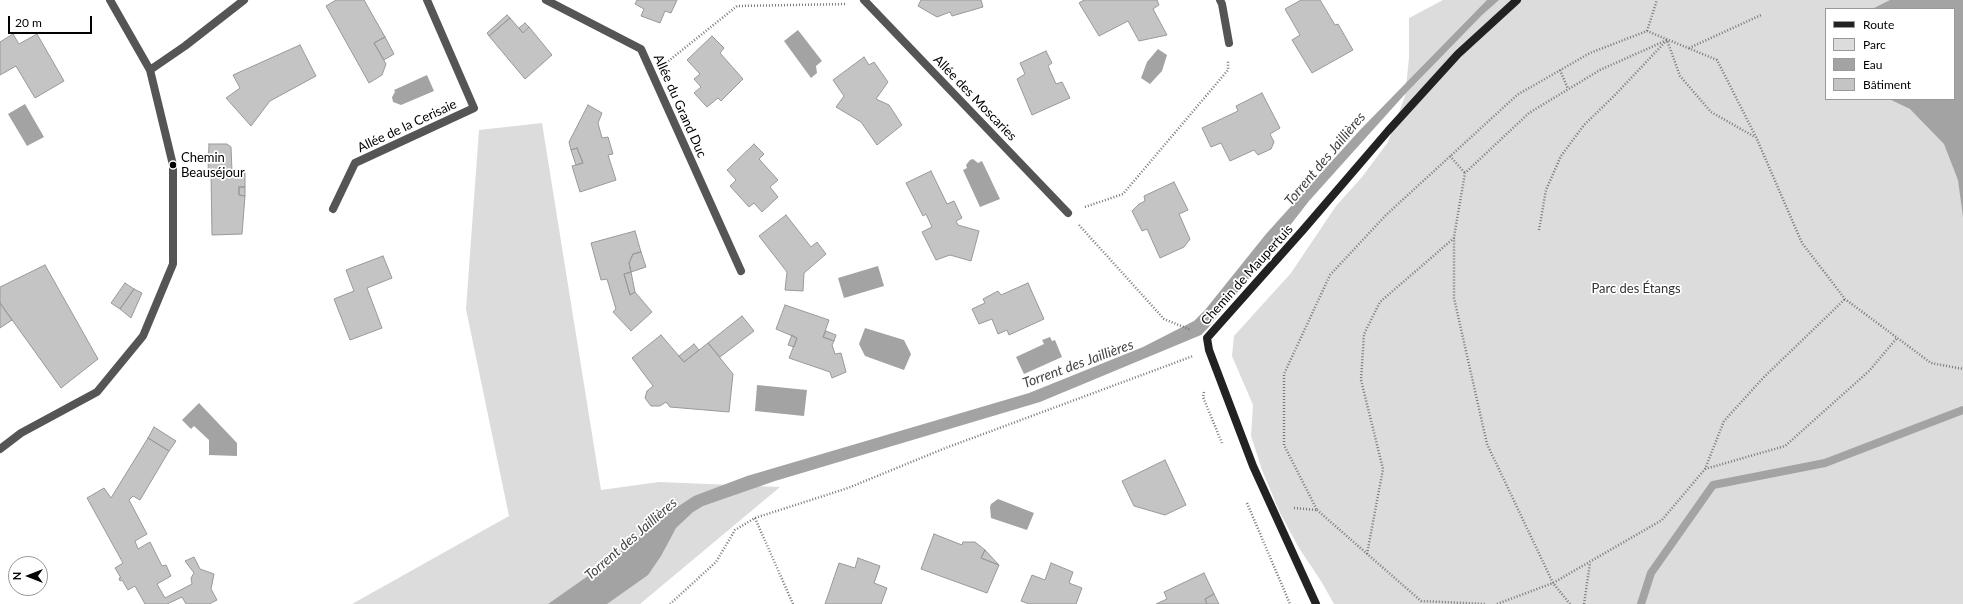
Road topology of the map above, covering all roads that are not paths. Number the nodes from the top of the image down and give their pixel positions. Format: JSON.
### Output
{"nodes":[{"id":1,"x":110,"y":0,"type":"edge"},
{"id":2,"x":244,"y":0,"type":"edge"},
{"id":3,"x":427,"y":0,"type":"edge"},
{"id":4,"x":546,"y":0,"type":"edge"},
{"id":5,"x":1220,"y":0,"type":"edge"},
{"id":6,"x":1517,"y":0,"type":"edge"},
{"id":7,"x":867,"y":3,"type":"edge"},
{"id":8,"x":1229,"y":42,"type":"road end"},
{"id":9,"x":150,"y":70,"type":"junction"},
{"id":10,"x":332,"y":209,"type":"dead end"},
{"id":11,"x":1068,"y":213,"type":"road end"},
{"id":12,"x":741,"y":271,"type":"dead end"},
{"id":13,"x":0,"y":449,"type":"edge"},
{"id":14,"x":1316,"y":604,"type":"edge"}],
"edges":[{"from":1,"to":9,"type":"street"},
{"from":2,"to":9,"type":"street"},
{"from":3,"to":10,"type":"street","name":"Allée de la Cerisaie"},
{"from":4,"to":12,"type":"street","name":"Allée du Grand Duc"},
{"from":5,"to":8,"type":"street"},
{"from":6,"to":14,"type":"street","name":"Chemin de Maupertuis"},
{"from":7,"to":11,"type":"street","name":"Allée des Moscaries"},
{"from":9,"to":13,"type":"street"}]}
